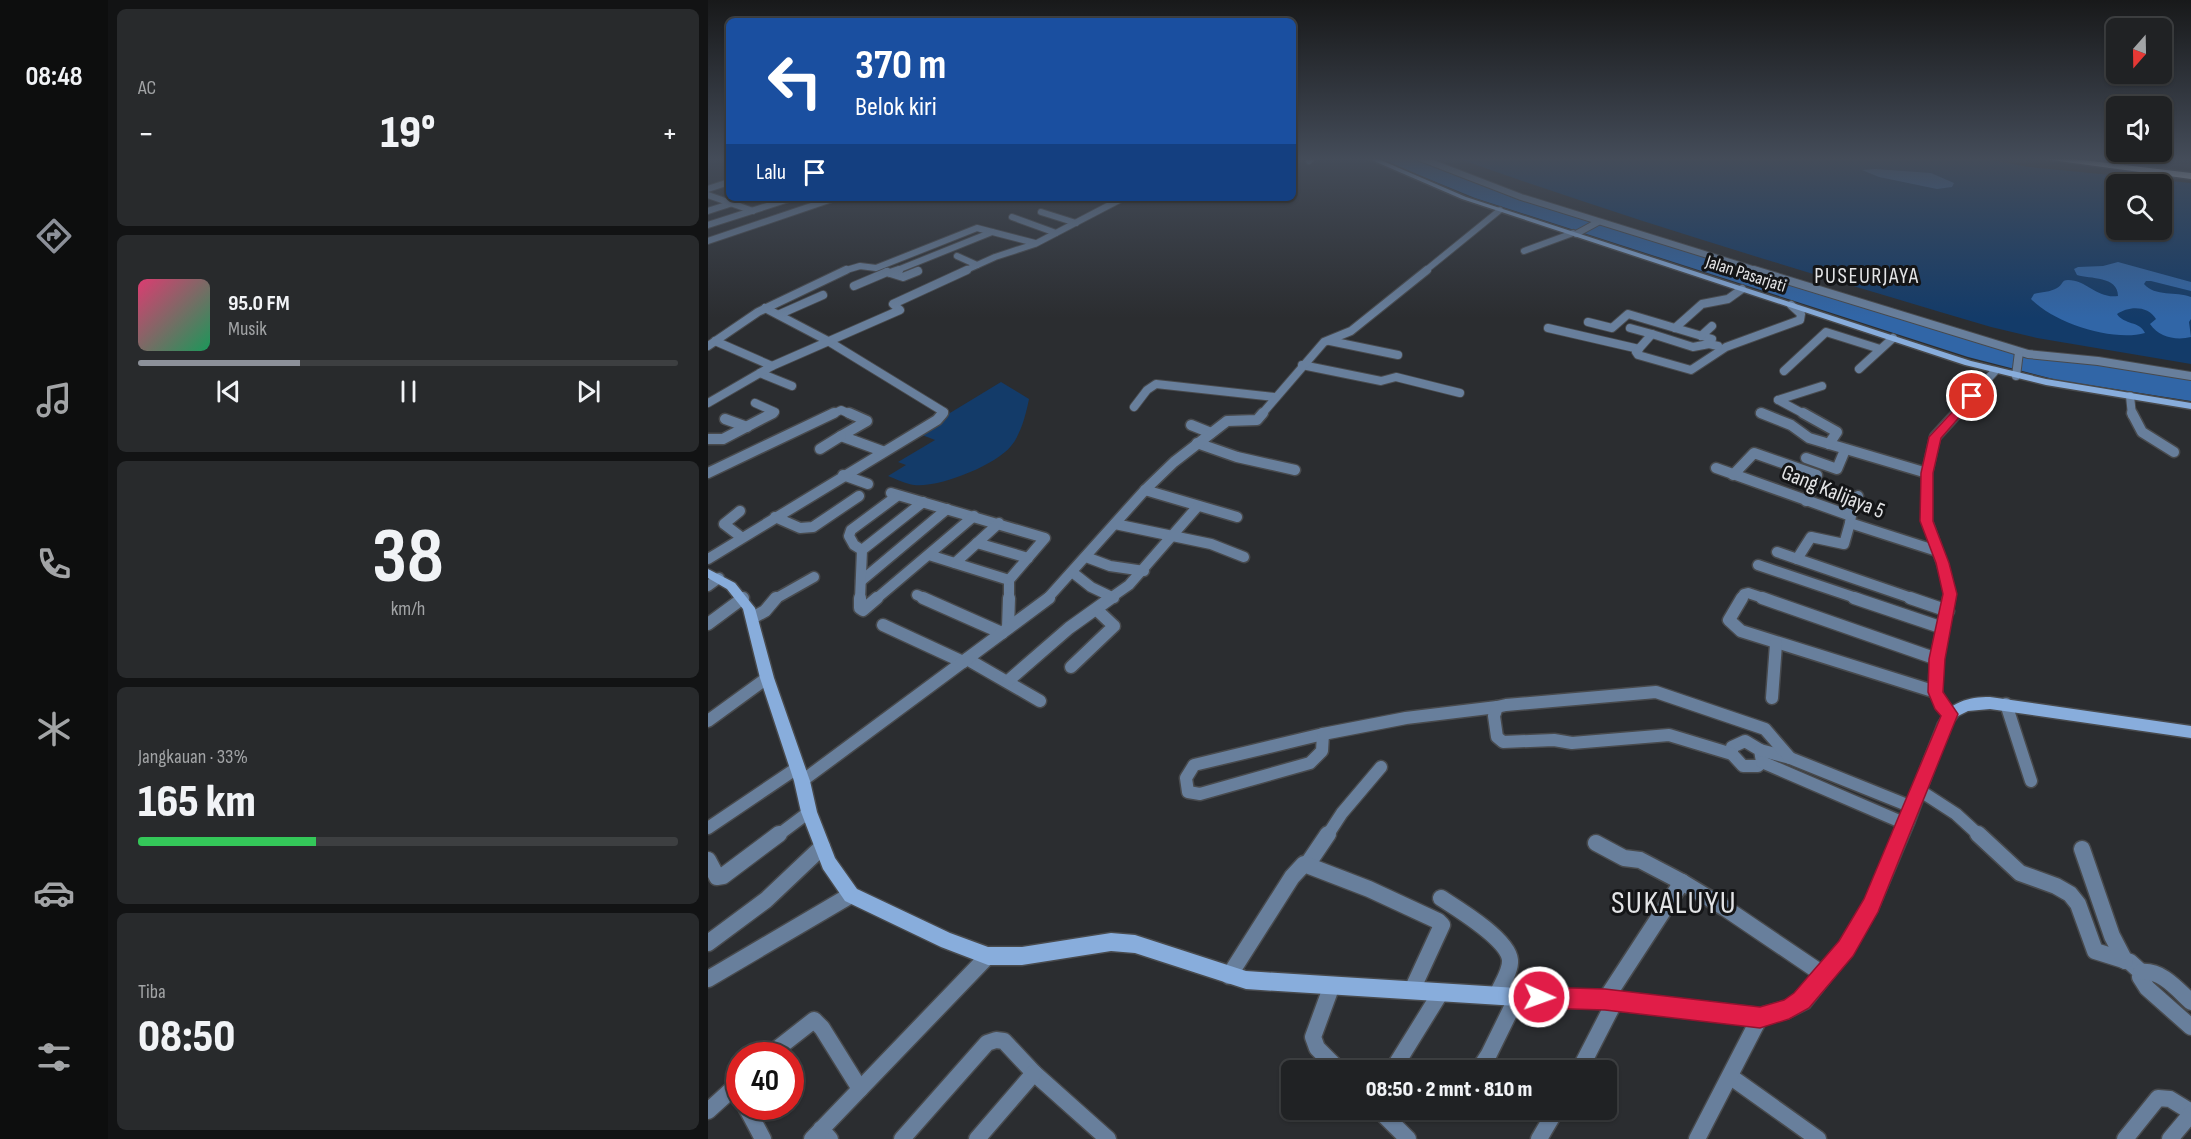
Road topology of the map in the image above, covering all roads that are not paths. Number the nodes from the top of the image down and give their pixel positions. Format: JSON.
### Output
{"nodes":[{"id":1,"x":753,"y":211,"type":"joint"},
{"id":2,"x":797,"y":211,"type":"edge"},
{"id":3,"x":1098,"y":211,"type":"edge"},
{"id":4,"x":1499,"y":211,"type":"edge"},
{"id":5,"x":1504,"y":211,"type":"edge"},
{"id":6,"x":1562,"y":211,"type":"edge"},
{"id":7,"x":1041,"y":212,"type":"dead end"},
{"id":8,"x":1012,"y":217,"type":"dead end"},
{"id":9,"x":775,"y":219,"type":"junction"},
{"id":10,"x":988,"y":223,"type":"dead end"},
{"id":11,"x":1076,"y":223,"type":"junction"},
{"id":12,"x":1596,"y":223,"type":"junction"},
{"id":13,"x":708,"y":225,"type":"edge"},
{"id":14,"x":977,"y":228,"type":"junction"},
{"id":15,"x":992,"y":232,"type":"junction"},
{"id":16,"x":1056,"y":233,"type":"junction"},
{"id":17,"x":1576,"y":233,"type":"junction"},
{"id":18,"x":708,"y":241,"type":"edge"},
{"id":19,"x":1035,"y":243,"type":"junction"},
{"id":20,"x":1524,"y":251,"type":"dead end"},
{"id":21,"x":957,"y":256,"type":"dead end"},
{"id":22,"x":977,"y":265,"type":"junction"},
{"id":23,"x":876,"y":268,"type":"junction"},
{"id":24,"x":918,"y":271,"type":"dead end"},
{"id":25,"x":888,"y":273,"type":"junction"},
{"id":26,"x":854,"y":286,"type":"dead end"},
{"id":27,"x":1742,"y":289,"type":"junction"},
{"id":28,"x":823,"y":295,"type":"dead end"},
{"id":29,"x":1791,"y":305,"type":"junction"},
{"id":30,"x":765,"y":308,"type":"junction"},
{"id":31,"x":780,"y":314,"type":"junction"},
{"id":32,"x":1588,"y":322,"type":"dead end"},
{"id":33,"x":1712,"y":326,"type":"dead end"},
{"id":34,"x":1548,"y":328,"type":"dead end"},
{"id":35,"x":1630,"y":328,"type":"dead end"},
{"id":36,"x":1675,"y":328,"type":"junction"},
{"id":37,"x":1652,"y":334,"type":"junction"},
{"id":38,"x":1701,"y":336,"type":"junction"},
{"id":39,"x":1893,"y":338,"type":"junction"},
{"id":40,"x":1712,"y":339,"type":"dead end"},
{"id":41,"x":1327,"y":340,"type":"junction"},
{"id":42,"x":828,"y":341,"type":"junction"},
{"id":43,"x":711,"y":343,"type":"edge"},
{"id":44,"x":1724,"y":348,"type":"junction"},
{"id":45,"x":1639,"y":349,"type":"junction"},
{"id":46,"x":1880,"y":349,"type":"junction"},
{"id":47,"x":2019,"y":354,"type":"junction"},
{"id":48,"x":1398,"y":355,"type":"dead end"},
{"id":49,"x":1302,"y":365,"type":"junction"},
{"id":50,"x":772,"y":366,"type":"junction"},
{"id":51,"x":1859,"y":369,"type":"dead end"},
{"id":52,"x":1784,"y":371,"type":"dead end"},
{"id":53,"x":1995,"y":371,"type":"junction"},
{"id":54,"x":760,"y":373,"type":"junction"},
{"id":55,"x":2016,"y":374,"type":"junction"},
{"id":56,"x":2191,"y":376,"type":"edge"},
{"id":57,"x":792,"y":386,"type":"dead end"},
{"id":58,"x":1822,"y":386,"type":"dead end"},
{"id":59,"x":1460,"y":393,"type":"dead end"},
{"id":60,"x":2130,"y":396,"type":"junction"},
{"id":61,"x":1274,"y":397,"type":"junction"},
{"id":62,"x":708,"y":403,"type":"edge"},
{"id":63,"x":755,"y":403,"type":"dead end"},
{"id":64,"x":2191,"y":406,"type":"edge"},
{"id":65,"x":1134,"y":407,"type":"dead end"},
{"id":66,"x":1760,"y":413,"type":"dead end"},
{"id":67,"x":725,"y":419,"type":"dead end"},
{"id":68,"x":1191,"y":425,"type":"dead end"},
{"id":69,"x":747,"y":427,"type":"junction"},
{"id":70,"x":1211,"y":433,"type":"junction"},
{"id":71,"x":841,"y":436,"type":"junction"},
{"id":72,"x":708,"y":439,"type":"edge"},
{"id":73,"x":1197,"y":443,"type":"junction"},
{"id":74,"x":1829,"y":444,"type":"junction"},
{"id":75,"x":820,"y":448,"type":"dead end"},
{"id":76,"x":1845,"y":450,"type":"junction"},
{"id":77,"x":882,"y":452,"type":"junction"},
{"id":78,"x":2174,"y":452,"type":"dead end"},
{"id":79,"x":1716,"y":468,"type":"dead end"},
{"id":80,"x":1295,"y":470,"type":"dead end"},
{"id":81,"x":1801,"y":470,"type":"junction"},
{"id":82,"x":708,"y":473,"type":"edge"},
{"id":83,"x":1927,"y":473,"type":"junction"},
{"id":84,"x":843,"y":475,"type":"junction"},
{"id":85,"x":1733,"y":475,"type":"junction"},
{"id":86,"x":868,"y":484,"type":"dead end"},
{"id":87,"x":1145,"y":490,"type":"junction"},
{"id":88,"x":859,"y":496,"type":"dead end"},
{"id":89,"x":1858,"y":496,"type":"dead end"},
{"id":90,"x":1806,"y":501,"type":"junction"},
{"id":91,"x":923,"y":502,"type":"junction"},
{"id":92,"x":1198,"y":506,"type":"junction"},
{"id":93,"x":947,"y":509,"type":"junction"},
{"id":94,"x":741,"y":511,"type":"dead end"},
{"id":95,"x":974,"y":516,"type":"junction"},
{"id":96,"x":775,"y":517,"type":"junction"},
{"id":97,"x":1237,"y":517,"type":"dead end"},
{"id":98,"x":1850,"y":519,"type":"junction"},
{"id":99,"x":999,"y":523,"type":"junction"},
{"id":100,"x":1115,"y":524,"type":"junction"},
{"id":101,"x":741,"y":537,"type":"junction"},
{"id":102,"x":1171,"y":537,"type":"junction"},
{"id":103,"x":977,"y":543,"type":"junction"},
{"id":104,"x":862,"y":550,"type":"junction"},
{"id":105,"x":1937,"y":551,"type":"junction"},
{"id":106,"x":1777,"y":552,"type":"dead end"},
{"id":107,"x":929,"y":555,"type":"junction"},
{"id":108,"x":1086,"y":557,"type":"junction"},
{"id":109,"x":1244,"y":557,"type":"dead end"},
{"id":110,"x":1028,"y":558,"type":"junction"},
{"id":111,"x":708,"y":559,"type":"edge"},
{"id":112,"x":1797,"y":560,"type":"junction"},
{"id":113,"x":955,"y":563,"type":"junction"},
{"id":114,"x":1758,"y":565,"type":"dead end"},
{"id":115,"x":1144,"y":571,"type":"junction"},
{"id":116,"x":1072,"y":572,"type":"junction"},
{"id":117,"x":814,"y":577,"type":"dead end"},
{"id":118,"x":712,"y":579,"type":"edge"},
{"id":119,"x":1010,"y":580,"type":"junction"},
{"id":120,"x":861,"y":581,"type":"junction"},
{"id":121,"x":917,"y":595,"type":"dead end"},
{"id":122,"x":743,"y":598,"type":"junction"},
{"id":123,"x":1114,"y":598,"type":"junction"},
{"id":124,"x":1097,"y":610,"type":"junction"},
{"id":125,"x":1948,"y":611,"type":"junction"},
{"id":126,"x":752,"y":618,"type":"junction"},
{"id":127,"x":708,"y":624,"type":"edge"},
{"id":128,"x":883,"y":625,"type":"dead end"},
{"id":129,"x":1942,"y":628,"type":"junction"},
{"id":130,"x":1005,"y":631,"type":"junction"},
{"id":131,"x":1776,"y":644,"type":"junction"},
{"id":132,"x":1937,"y":659,"type":"junction"},
{"id":133,"x":965,"y":661,"type":"junction"},
{"id":134,"x":1071,"y":667,"type":"dead end"},
{"id":135,"x":767,"y":678,"type":"junction"},
{"id":136,"x":1008,"y":681,"type":"junction"},
{"id":137,"x":1936,"y":692,"type":"junction"},
{"id":138,"x":1773,"y":698,"type":"dead end"},
{"id":139,"x":1040,"y":701,"type":"dead end"},
{"id":140,"x":2006,"y":704,"type":"junction"},
{"id":141,"x":1497,"y":707,"type":"junction"},
{"id":142,"x":1950,"y":714,"type":"junction"},
{"id":143,"x":708,"y":721,"type":"edge"},
{"id":144,"x":2191,"y":732,"type":"edge"},
{"id":145,"x":1323,"y":734,"type":"junction"},
{"id":146,"x":1732,"y":754,"type":"junction"},
{"id":147,"x":1761,"y":756,"type":"junction"},
{"id":148,"x":1790,"y":758,"type":"junction"},
{"id":149,"x":1381,"y":766,"type":"dead end"},
{"id":150,"x":800,"y":774,"type":"junction"},
{"id":151,"x":1834,"y":775,"type":"junction"},
{"id":152,"x":2031,"y":781,"type":"dead end"},
{"id":153,"x":1919,"y":790,"type":"junction"},
{"id":154,"x":1832,"y":791,"type":"junction"},
{"id":155,"x":1912,"y":807,"type":"junction"},
{"id":156,"x":809,"y":812,"type":"junction"},
{"id":157,"x":1906,"y":824,"type":"junction"},
{"id":158,"x":708,"y":828,"type":"edge"},
{"id":159,"x":1596,"y":843,"type":"dead end"},
{"id":160,"x":822,"y":847,"type":"junction"},
{"id":161,"x":2082,"y":849,"type":"dead end"},
{"id":162,"x":709,"y":864,"type":"edge"},
{"id":163,"x":1307,"y":865,"type":"junction"},
{"id":164,"x":1682,"y":882,"type":"junction"},
{"id":165,"x":851,"y":895,"type":"junction"},
{"id":166,"x":1441,"y":898,"type":"dead end"},
{"id":167,"x":708,"y":943,"type":"edge"},
{"id":168,"x":988,"y":956,"type":"junction"},
{"id":169,"x":2125,"y":961,"type":"junction"},
{"id":170,"x":2141,"y":972,"type":"junction"},
{"id":171,"x":1824,"y":975,"type":"junction"},
{"id":172,"x":1229,"y":976,"type":"junction"},
{"id":173,"x":708,"y":978,"type":"edge"},
{"id":174,"x":1332,"y":986,"type":"junction"},
{"id":175,"x":1412,"y":990,"type":"junction"},
{"id":176,"x":1441,"y":992,"type":"junction"},
{"id":177,"x":1497,"y":995,"type":"junction"},
{"id":178,"x":1517,"y":997,"type":"junction"},
{"id":179,"x":1610,"y":1000,"type":"junction"},
{"id":180,"x":2191,"y":1002,"type":"edge"},
{"id":181,"x":1760,"y":1017,"type":"junction"},
{"id":182,"x":2191,"y":1027,"type":"edge"},
{"id":183,"x":786,"y":1042,"type":"edge"},
{"id":184,"x":1329,"y":1060,"type":"edge"},
{"id":185,"x":1399,"y":1060,"type":"edge"},
{"id":186,"x":1485,"y":1060,"type":"edge"},
{"id":187,"x":1584,"y":1060,"type":"edge"},
{"id":188,"x":1034,"y":1073,"type":"junction"},
{"id":189,"x":1731,"y":1077,"type":"junction"},
{"id":190,"x":860,"y":1089,"type":"junction"},
{"id":191,"x":726,"y":1097,"type":"edge"},
{"id":192,"x":708,"y":1111,"type":"edge"},
{"id":193,"x":2191,"y":1113,"type":"edge"},
{"id":194,"x":753,"y":1120,"type":"edge"},
{"id":195,"x":1389,"y":1120,"type":"edge"},
{"id":196,"x":1550,"y":1120,"type":"edge"},
{"id":197,"x":821,"y":1136,"type":"edge"},
{"id":198,"x":763,"y":1139,"type":"edge"},
{"id":199,"x":902,"y":1139,"type":"edge"},
{"id":200,"x":977,"y":1139,"type":"edge"},
{"id":201,"x":1108,"y":1139,"type":"edge"},
{"id":202,"x":1408,"y":1139,"type":"edge"},
{"id":203,"x":1539,"y":1139,"type":"edge"},
{"id":204,"x":1697,"y":1139,"type":"edge"},
{"id":205,"x":1818,"y":1139,"type":"edge"},
{"id":206,"x":2125,"y":1139,"type":"edge"},
{"id":207,"x":2170,"y":1139,"type":"edge"}],
"edges":[{"from":1,"to":9,"type":"street"},
{"from":1,"to":13,"type":"street"},
{"from":2,"to":9,"type":"street"},
{"from":3,"to":11,"type":"street"},
{"from":4,"to":41,"type":"street"},
{"from":5,"to":17,"type":"street","name":"Jalan Pasarjati"},
{"from":6,"to":12,"type":"street"},
{"from":7,"to":11,"type":"street"},
{"from":8,"to":16,"type":"street"},
{"from":9,"to":18,"type":"street"},
{"from":10,"to":14,"type":"street"},
{"from":11,"to":16,"type":"street"},
{"from":12,"to":17,"type":"street"},
{"from":12,"to":47,"type":"street"},
{"from":14,"to":15,"type":"street"},
{"from":14,"to":23,"type":"street"},
{"from":15,"to":19,"type":"street"},
{"from":15,"to":25,"type":"street"},
{"from":16,"to":19,"type":"street"},
{"from":17,"to":20,"type":"street"},
{"from":17,"to":27,"type":"street","name":"Jalan Pasarjati"},
{"from":19,"to":22,"type":"street"},
{"from":21,"to":22,"type":"street"},
{"from":22,"to":42,"type":"street"},
{"from":23,"to":25,"type":"street"},
{"from":23,"to":30,"type":"street"},
{"from":24,"to":25,"type":"street"},
{"from":25,"to":26,"type":"street"},
{"from":27,"to":29,"type":"street","name":"Jalan Pasarjati"},
{"from":27,"to":36,"type":"street"},
{"from":28,"to":31,"type":"street"},
{"from":29,"to":39,"type":"street","name":"Jalan Pasarjati"},
{"from":29,"to":44,"type":"street"},
{"from":30,"to":31,"type":"street"},
{"from":30,"to":43,"type":"street"},
{"from":31,"to":42,"type":"street"},
{"from":32,"to":36,"type":"street"},
{"from":33,"to":38,"type":"street"},
{"from":34,"to":45,"type":"street"},
{"from":35,"to":37,"type":"street"},
{"from":36,"to":38,"type":"street"},
{"from":37,"to":44,"type":"street"},
{"from":37,"to":45,"type":"street"},
{"from":38,"to":40,"type":"street"},
{"from":39,"to":46,"type":"street"},
{"from":39,"to":53,"type":"street","name":"Jalan Pasarjati"},
{"from":41,"to":48,"type":"street"},
{"from":41,"to":49,"type":"street"},
{"from":42,"to":50,"type":"street"},
{"from":42,"to":77,"type":"street"},
{"from":43,"to":50,"type":"street"},
{"from":44,"to":45,"type":"street"},
{"from":46,"to":51,"type":"street"},
{"from":46,"to":52,"type":"street"},
{"from":47,"to":55,"type":"street"},
{"from":47,"to":56,"type":"street"},
{"from":49,"to":59,"type":"street"},
{"from":49,"to":61,"type":"street"},
{"from":50,"to":54,"type":"street"},
{"from":53,"to":55,"type":"street","name":"Jalan Pasarjati"},
{"from":53,"to":83,"type":"street"},
{"from":54,"to":57,"type":"street"},
{"from":54,"to":62,"type":"street"},
{"from":55,"to":60,"type":"street","name":"Jalan Pasarjati"},
{"from":58,"to":74,"type":"street"},
{"from":60,"to":64,"type":"street","name":"Jalan Pasarjati"},
{"from":60,"to":78,"type":"street"},
{"from":61,"to":65,"type":"street"},
{"from":61,"to":70,"type":"street"},
{"from":63,"to":69,"type":"street"},
{"from":66,"to":74,"type":"street"},
{"from":67,"to":69,"type":"street"},
{"from":68,"to":70,"type":"street"},
{"from":69,"to":72,"type":"street"},
{"from":70,"to":73,"type":"street"},
{"from":71,"to":75,"type":"street"},
{"from":71,"to":77,"type":"street"},
{"from":71,"to":82,"type":"street"},
{"from":73,"to":80,"type":"street"},
{"from":73,"to":87,"type":"street"},
{"from":74,"to":76,"type":"street"},
{"from":76,"to":81,"type":"street"},
{"from":76,"to":83,"type":"street"},
{"from":77,"to":84,"type":"street"},
{"from":79,"to":85,"type":"street","name":"Gang Kalijaya 5"},
{"from":81,"to":85,"type":"street"},
{"from":81,"to":90,"type":"street"},
{"from":83,"to":105,"type":"street"},
{"from":84,"to":86,"type":"street"},
{"from":84,"to":96,"type":"street"},
{"from":85,"to":90,"type":"street","name":"Gang Kalijaya 5"},
{"from":87,"to":92,"type":"street"},
{"from":87,"to":100,"type":"street"},
{"from":88,"to":96,"type":"street"},
{"from":89,"to":98,"type":"street"},
{"from":90,"to":98,"type":"street","name":"Gang Kalijaya 5"},
{"from":91,"to":93,"type":"street"},
{"from":91,"to":104,"type":"street"},
{"from":91,"to":104,"type":"street"},
{"from":92,"to":97,"type":"street"},
{"from":92,"to":102,"type":"street"},
{"from":93,"to":95,"type":"street"},
{"from":93,"to":120,"type":"street"},
{"from":94,"to":101,"type":"street"},
{"from":95,"to":99,"type":"street"},
{"from":95,"to":107,"type":"street"},
{"from":96,"to":101,"type":"street"},
{"from":98,"to":105,"type":"street","name":"Gang Kalijaya 5"},
{"from":98,"to":112,"type":"street"},
{"from":99,"to":103,"type":"street"},
{"from":99,"to":110,"type":"street"},
{"from":100,"to":102,"type":"street"},
{"from":100,"to":108,"type":"street"},
{"from":101,"to":111,"type":"street"},
{"from":102,"to":109,"type":"street"},
{"from":102,"to":115,"type":"street"},
{"from":103,"to":110,"type":"street"},
{"from":103,"to":113,"type":"street"},
{"from":104,"to":120,"type":"street"},
{"from":105,"to":125,"type":"street"},
{"from":106,"to":112,"type":"street"},
{"from":107,"to":113,"type":"street"},
{"from":107,"to":120,"type":"street"},
{"from":108,"to":115,"type":"street"},
{"from":108,"to":116,"type":"street"},
{"from":110,"to":119,"type":"street"},
{"from":112,"to":125,"type":"street"},
{"from":113,"to":119,"type":"street"},
{"from":114,"to":129,"type":"street"},
{"from":115,"to":123,"type":"street"},
{"from":116,"to":123,"type":"street"},
{"from":116,"to":130,"type":"street"},
{"from":117,"to":126,"type":"street"},
{"from":118,"to":122,"type":"street"},
{"from":119,"to":130,"type":"street"},
{"from":121,"to":130,"type":"street"},
{"from":122,"to":126,"type":"street"},
{"from":122,"to":127,"type":"street"},
{"from":123,"to":124,"type":"street"},
{"from":124,"to":134,"type":"street"},
{"from":124,"to":136,"type":"street"},
{"from":125,"to":129,"type":"street"},
{"from":126,"to":135,"type":"street"},
{"from":128,"to":133,"type":"street"},
{"from":129,"to":132,"type":"street"},
{"from":130,"to":133,"type":"street"},
{"from":131,"to":132,"type":"street"},
{"from":131,"to":137,"type":"street"},
{"from":131,"to":138,"type":"street"},
{"from":132,"to":137,"type":"street"},
{"from":133,"to":136,"type":"street"},
{"from":133,"to":150,"type":"street"},
{"from":135,"to":143,"type":"street"},
{"from":135,"to":150,"type":"street"},
{"from":136,"to":139,"type":"street"},
{"from":137,"to":142,"type":"street"},
{"from":140,"to":142,"type":"street"},
{"from":140,"to":144,"type":"street"},
{"from":140,"to":152,"type":"street"},
{"from":141,"to":145,"type":"street"},
{"from":141,"to":146,"type":"street"},
{"from":141,"to":148,"type":"street"},
{"from":142,"to":153,"type":"street"},
{"from":145,"to":145,"type":"street"},
{"from":146,"to":147,"type":"street"},
{"from":146,"to":147,"type":"street"},
{"from":147,"to":148,"type":"street"},
{"from":147,"to":154,"type":"street"},
{"from":148,"to":151,"type":"street"},
{"from":149,"to":163,"type":"street"},
{"from":150,"to":156,"type":"street"},
{"from":150,"to":158,"type":"street"},
{"from":151,"to":154,"type":"street"},
{"from":151,"to":155,"type":"street"},
{"from":153,"to":155,"type":"street"},
{"from":153,"to":169,"type":"street"},
{"from":154,"to":157,"type":"street"},
{"from":155,"to":157,"type":"street"},
{"from":156,"to":160,"type":"street"},
{"from":156,"to":162,"type":"street"},
{"from":157,"to":171,"type":"street"},
{"from":159,"to":164,"type":"street"},
{"from":160,"to":165,"type":"street"},
{"from":160,"to":167,"type":"street"},
{"from":161,"to":169,"type":"street"},
{"from":163,"to":172,"type":"street"},
{"from":163,"to":175,"type":"street"},
{"from":164,"to":171,"type":"street"},
{"from":164,"to":179,"type":"street"},
{"from":165,"to":168,"type":"street"},
{"from":165,"to":173,"type":"street"},
{"from":166,"to":177,"type":"street"},
{"from":168,"to":172,"type":"street"},
{"from":168,"to":190,"type":"street"},
{"from":169,"to":170,"type":"street"},
{"from":170,"to":180,"type":"street"},
{"from":170,"to":182,"type":"street"},
{"from":171,"to":181,"type":"street"},
{"from":172,"to":174,"type":"street"},
{"from":174,"to":175,"type":"street"},
{"from":174,"to":184,"type":"street"},
{"from":175,"to":176,"type":"street"},
{"from":176,"to":177,"type":"street"},
{"from":176,"to":185,"type":"street"},
{"from":177,"to":178,"type":"street"},
{"from":178,"to":179,"type":"street"},
{"from":178,"to":186,"type":"street"},
{"from":179,"to":181,"type":"street"},
{"from":179,"to":187,"type":"street"},
{"from":181,"to":189,"type":"street"},
{"from":183,"to":190,"type":"street"},
{"from":188,"to":199,"type":"street"},
{"from":188,"to":200,"type":"street"},
{"from":188,"to":201,"type":"street"},
{"from":189,"to":204,"type":"street"},
{"from":189,"to":205,"type":"street"},
{"from":190,"to":197,"type":"street"},
{"from":191,"to":192,"type":"street"},
{"from":193,"to":206,"type":"street"},
{"from":193,"to":207,"type":"street"},
{"from":194,"to":198,"type":"street"},
{"from":195,"to":202,"type":"street"},
{"from":196,"to":203,"type":"street"}]}
